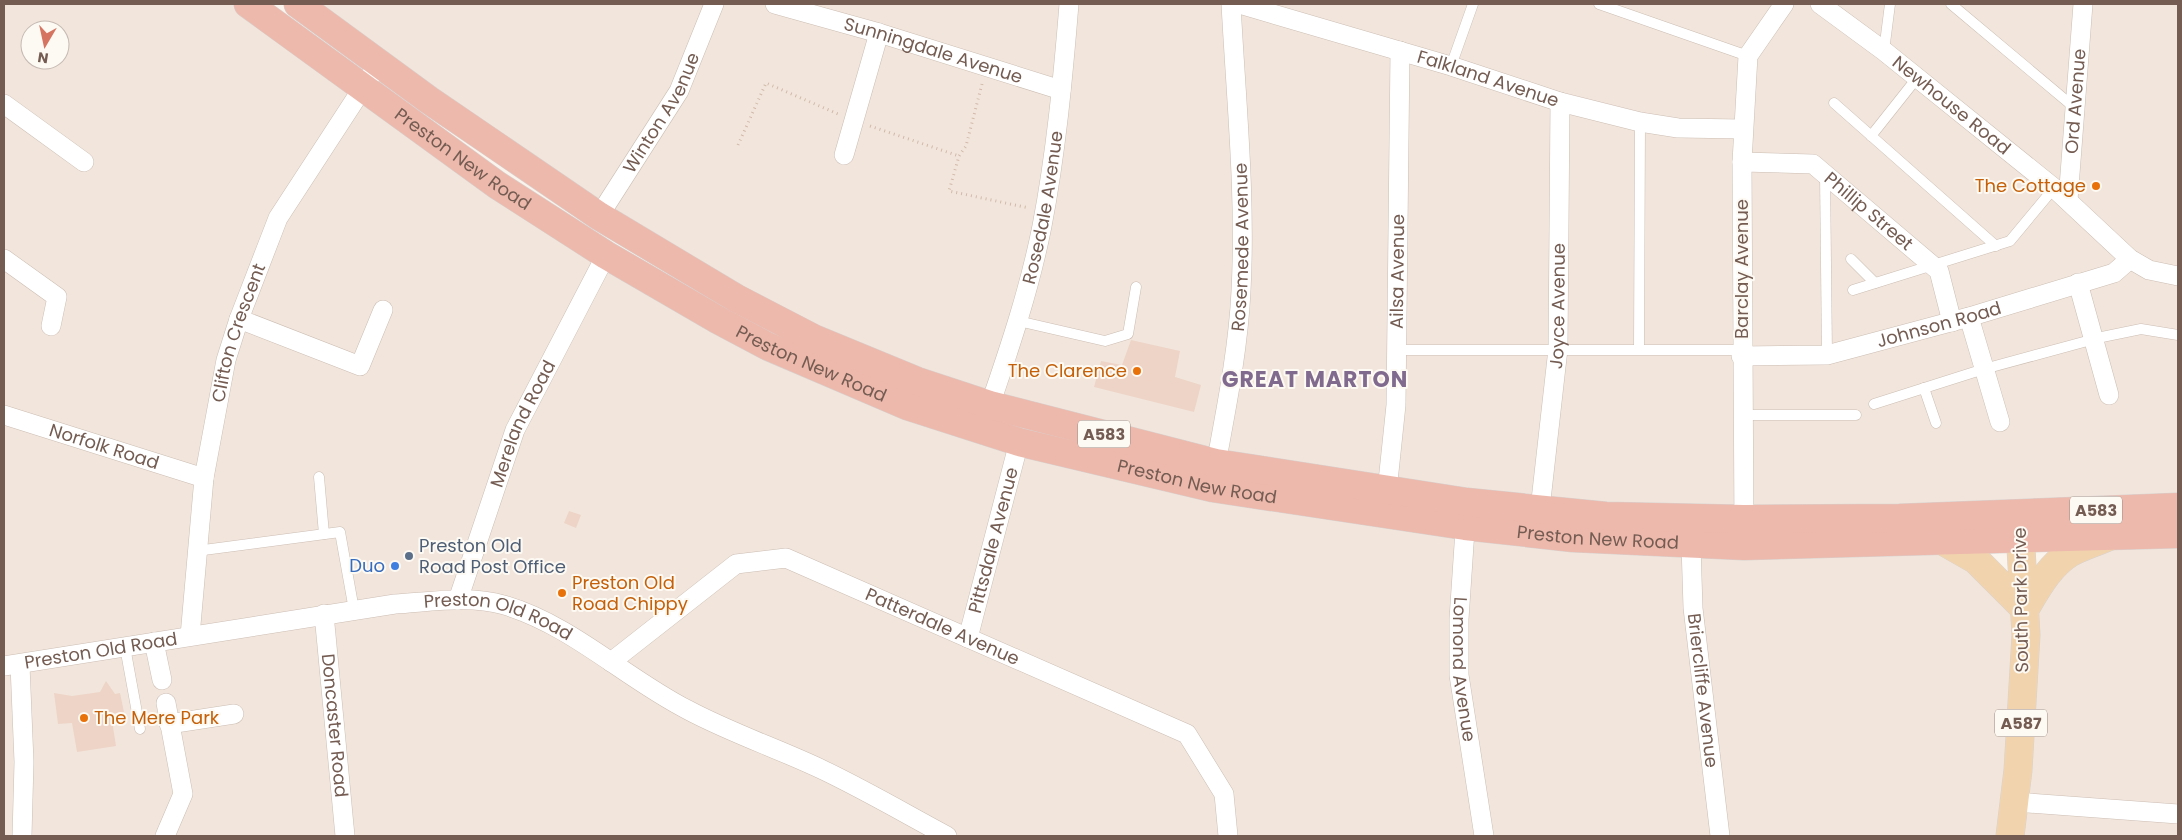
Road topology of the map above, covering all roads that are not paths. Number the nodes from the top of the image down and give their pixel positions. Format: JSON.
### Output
{"nodes":[{"id":1,"x":248,"y":4,"type":"edge"},
{"id":2,"x":298,"y":4,"type":"edge"},
{"id":3,"x":714,"y":4,"type":"edge"},
{"id":4,"x":775,"y":4,"type":"edge"},
{"id":5,"x":1069,"y":4,"type":"edge"},
{"id":6,"x":1231,"y":4,"type":"edge"},
{"id":7,"x":1239,"y":4,"type":"edge"},
{"id":8,"x":1473,"y":4,"type":"edge"},
{"id":9,"x":1599,"y":4,"type":"edge"},
{"id":10,"x":1784,"y":4,"type":"edge"},
{"id":11,"x":1820,"y":4,"type":"edge"},
{"id":12,"x":1890,"y":4,"type":"edge"},
{"id":13,"x":1951,"y":4,"type":"edge"},
{"id":14,"x":2084,"y":4,"type":"edge"},
{"id":15,"x":879,"y":33,"type":"junction"},
{"id":16,"x":1400,"y":51,"type":"junction"},
{"id":17,"x":1884,"y":51,"type":"junction"},
{"id":18,"x":1748,"y":56,"type":"junction"},
{"id":19,"x":379,"y":63,"type":"junction"},
{"id":20,"x":1451,"y":66,"type":"junction"},
{"id":21,"x":1917,"y":78,"type":"junction"},
{"id":22,"x":362,"y":88,"type":"junction"},
{"id":23,"x":1062,"y":90,"type":"junction"},
{"id":24,"x":1560,"y":102,"type":"junction"},
{"id":25,"x":1834,"y":103,"type":"dead end"},
{"id":26,"x":4,"y":104,"type":"edge"},
{"id":27,"x":2075,"y":108,"type":"junction"},
{"id":28,"x":1640,"y":122,"type":"junction"},
{"id":29,"x":1742,"y":129,"type":"junction"},
{"id":30,"x":1871,"y":136,"type":"junction"},
{"id":31,"x":844,"y":155,"type":"dead end"},
{"id":32,"x":84,"y":162,"type":"dead end"},
{"id":33,"x":1742,"y":162,"type":"junction"},
{"id":34,"x":1825,"y":174,"type":"junction"},
{"id":35,"x":2054,"y":188,"type":"junction"},
{"id":36,"x":2068,"y":200,"type":"junction"},
{"id":37,"x":599,"y":216,"type":"junction"},
{"id":38,"x":1996,"y":246,"type":"junction"},
{"id":39,"x":606,"y":255,"type":"junction"},
{"id":40,"x":4,"y":259,"type":"edge"},
{"id":41,"x":1851,"y":259,"type":"dead end"},
{"id":42,"x":2130,"y":259,"type":"junction"},
{"id":43,"x":1932,"y":265,"type":"junction"},
{"id":44,"x":2178,"y":276,"type":"edge"},
{"id":45,"x":1875,"y":283,"type":"junction"},
{"id":46,"x":2078,"y":283,"type":"junction"},
{"id":47,"x":1136,"y":287,"type":"dead end"},
{"id":48,"x":1853,"y":290,"type":"dead end"},
{"id":49,"x":383,"y":310,"type":"dead end"},
{"id":50,"x":239,"y":319,"type":"junction"},
{"id":51,"x":1960,"y":319,"type":"junction"},
{"id":52,"x":1018,"y":321,"type":"junction"},
{"id":53,"x":51,"y":326,"type":"dead end"},
{"id":54,"x":2178,"y":335,"type":"edge"},
{"id":55,"x":2093,"y":339,"type":"junction"},
{"id":56,"x":1639,"y":348,"type":"junction"},
{"id":57,"x":1558,"y":349,"type":"junction"},
{"id":58,"x":1397,"y":350,"type":"junction"},
{"id":59,"x":1742,"y":353,"type":"junction"},
{"id":60,"x":1827,"y":355,"type":"junction"},
{"id":61,"x":1984,"y":369,"type":"junction"},
{"id":62,"x":1924,"y":388,"type":"junction"},
{"id":63,"x":2109,"y":395,"type":"dead end"},
{"id":64,"x":1874,"y":404,"type":"dead end"},
{"id":65,"x":990,"y":405,"type":"junction"},
{"id":66,"x":4,"y":415,"type":"edge"},
{"id":67,"x":1742,"y":415,"type":"junction"},
{"id":68,"x":1856,"y":415,"type":"dead end"},
{"id":69,"x":2000,"y":422,"type":"dead end"},
{"id":70,"x":1936,"y":424,"type":"dead end"},
{"id":71,"x":1019,"y":442,"type":"junction"},
{"id":72,"x":1214,"y":476,"type":"junction"},
{"id":73,"x":319,"y":477,"type":"dead end"},
{"id":74,"x":204,"y":478,"type":"junction"},
{"id":75,"x":1387,"y":491,"type":"junction"},
{"id":76,"x":2176,"y":507,"type":"edge"},
{"id":77,"x":1540,"y":509,"type":"junction"},
{"id":78,"x":1466,"y":514,"type":"junction"},
{"id":79,"x":1744,"y":520,"type":"junction"},
{"id":80,"x":2020,"y":525,"type":"junction"},
{"id":81,"x":324,"y":534,"type":"junction"},
{"id":82,"x":2178,"y":534,"type":"edge"},
{"id":83,"x":2110,"y":536,"type":"junction"},
{"id":84,"x":1941,"y":540,"type":"junction"},
{"id":85,"x":1691,"y":545,"type":"junction"},
{"id":86,"x":1744,"y":546,"type":"junction"},
{"id":87,"x":196,"y":552,"type":"junction"},
{"id":88,"x":458,"y":600,"type":"junction"},
{"id":89,"x":2025,"y":608,"type":"junction"},
{"id":90,"x":354,"y":610,"type":"junction"},
{"id":91,"x":324,"y":614,"type":"junction"},
{"id":92,"x":190,"y":636,"type":"junction"},
{"id":93,"x":968,"y":638,"type":"junction"},
{"id":94,"x":154,"y":642,"type":"junction"},
{"id":95,"x":125,"y":647,"type":"junction"},
{"id":96,"x":611,"y":662,"type":"junction"},
{"id":97,"x":12,"y":666,"type":"edge"},
{"id":98,"x":162,"y":680,"type":"dead end"},
{"id":99,"x":166,"y":703,"type":"dead end"},
{"id":100,"x":234,"y":714,"type":"dead end"},
{"id":101,"x":169,"y":724,"type":"junction"},
{"id":102,"x":140,"y":729,"type":"dead end"},
{"id":103,"x":2015,"y":802,"type":"junction"},
{"id":104,"x":2178,"y":814,"type":"edge"},
{"id":105,"x":22,"y":836,"type":"edge"},
{"id":106,"x":165,"y":836,"type":"edge"},
{"id":107,"x":345,"y":836,"type":"edge"},
{"id":108,"x":947,"y":836,"type":"edge"},
{"id":109,"x":1228,"y":836,"type":"edge"},
{"id":110,"x":1484,"y":836,"type":"edge"},
{"id":111,"x":1720,"y":836,"type":"edge"},
{"id":112,"x":2010,"y":836,"type":"edge"}],
"edges":[{"from":1,"to":22,"type":"highway","name":"Preston New Road","number":"A583"},
{"from":2,"to":19,"type":"highway","name":"Preston New Road","number":"A583"},
{"from":3,"to":37,"type":"street","name":"Winton Avenue"},
{"from":4,"to":15,"type":"street","name":"Sunningdale Avenue"},
{"from":5,"to":23,"type":"street","name":"Rosedale Avenue"},
{"from":6,"to":72,"type":"street","name":"Rosemede Avenue"},
{"from":7,"to":16,"type":"street","name":"Falkland Avenue"},
{"from":8,"to":20,"type":"lane"},
{"from":9,"to":18,"type":"lane"},
{"from":10,"to":18,"type":"street","name":"Barclay Avenue"},
{"from":11,"to":17,"type":"street","name":"Newhouse Road"},
{"from":12,"to":17,"type":"lane"},
{"from":13,"to":27,"type":"lane"},
{"from":14,"to":27,"type":"street","name":"Ord Avenue"},
{"from":15,"to":23,"type":"street","name":"Sunningdale Avenue"},
{"from":15,"to":31,"type":"street"},
{"from":16,"to":20,"type":"street","name":"Falkland Avenue"},
{"from":16,"to":58,"type":"street","name":"Ailsa Avenue"},
{"from":17,"to":21,"type":"street","name":"Newhouse Road"},
{"from":18,"to":29,"type":"street","name":"Barclay Avenue"},
{"from":19,"to":22,"type":"street","name":"Clifton Crescent"},
{"from":19,"to":37,"type":"highway","name":"Preston New Road","number":"A583"},
{"from":20,"to":24,"type":"street","name":"Falkland Avenue"},
{"from":21,"to":30,"type":"lane"},
{"from":21,"to":35,"type":"street","name":"Newhouse Road"},
{"from":22,"to":39,"type":"highway","name":"Preston New Road","number":"A583"},
{"from":22,"to":50,"type":"street","name":"Clifton Crescent"},
{"from":23,"to":52,"type":"street","name":"Rosedale Avenue"},
{"from":24,"to":28,"type":"street","name":"Falkland Avenue"},
{"from":24,"to":57,"type":"street","name":"Joyce Avenue"},
{"from":25,"to":30,"type":"lane"},
{"from":26,"to":32,"type":"street"},
{"from":27,"to":36,"type":"street","name":"Ord Avenue"},
{"from":28,"to":29,"type":"street","name":"Falkland Avenue"},
{"from":28,"to":56,"type":"lane"},
{"from":29,"to":33,"type":"street","name":"Barclay Avenue"},
{"from":30,"to":38,"type":"lane"},
{"from":33,"to":34,"type":"street","name":"Phillip Street"},
{"from":33,"to":59,"type":"street","name":"Barclay Avenue"},
{"from":34,"to":43,"type":"street","name":"Phillip Street"},
{"from":34,"to":60,"type":"lane"},
{"from":35,"to":36,"type":"street","name":"Newhouse Road"},
{"from":35,"to":38,"type":"lane"},
{"from":36,"to":42,"type":"street","name":"Newhouse Road"},
{"from":37,"to":65,"type":"highway","name":"Preston New Road","number":"A583"},
{"from":38,"to":43,"type":"lane"},
{"from":39,"to":71,"type":"highway","name":"Preston New Road","number":"A583"},
{"from":39,"to":88,"type":"street","name":"Mereland Road"},
{"from":40,"to":53,"type":"street"},
{"from":41,"to":45,"type":"lane"},
{"from":42,"to":44,"type":"street","name":"Newhouse Road"},
{"from":42,"to":46,"type":"street","name":"Johnson Road"},
{"from":43,"to":45,"type":"lane"},
{"from":43,"to":51,"type":"street","name":"Phillip Street"},
{"from":45,"to":48,"type":"lane"},
{"from":46,"to":51,"type":"street","name":"Johnson Road"},
{"from":46,"to":55,"type":"street"},
{"from":47,"to":52,"type":"lane"},
{"from":49,"to":50,"type":"street"},
{"from":50,"to":74,"type":"street","name":"Clifton Crescent"},
{"from":51,"to":60,"type":"street","name":"Johnson Road"},
{"from":51,"to":61,"type":"street","name":"Phillip Street"},
{"from":52,"to":65,"type":"street","name":"Rosedale Avenue"},
{"from":54,"to":55,"type":"lane"},
{"from":55,"to":61,"type":"lane"},
{"from":55,"to":63,"type":"street"},
{"from":56,"to":57,"type":"lane"},
{"from":56,"to":59,"type":"lane"},
{"from":57,"to":58,"type":"lane"},
{"from":57,"to":77,"type":"street","name":"Joyce Avenue"},
{"from":58,"to":75,"type":"street","name":"Ailsa Avenue"},
{"from":59,"to":60,"type":"street","name":"Johnson Road"},
{"from":59,"to":67,"type":"street","name":"Barclay Avenue"},
{"from":61,"to":62,"type":"lane"},
{"from":61,"to":69,"type":"street","name":"Phillip Street"},
{"from":62,"to":64,"type":"lane"},
{"from":62,"to":70,"type":"lane"},
{"from":65,"to":72,"type":"highway","name":"Preston New Road","number":"A583"},
{"from":66,"to":74,"type":"street","name":"Norfolk Road"},
{"from":67,"to":68,"type":"lane"},
{"from":67,"to":79,"type":"street","name":"Barclay Avenue"},
{"from":71,"to":72,"type":"highway","name":"Preston New Road","number":"A583"},
{"from":71,"to":93,"type":"street","name":"Pittsdale Avenue"},
{"from":72,"to":75,"type":"highway","name":"Preston New Road","number":"A583"},
{"from":72,"to":78,"type":"highway","name":"Preston New Road","number":"A583"},
{"from":73,"to":81,"type":"lane"},
{"from":74,"to":87,"type":"street","name":"Clifton Crescent"},
{"from":75,"to":78,"type":"highway","name":"Preston New Road","number":"A583"},
{"from":76,"to":80,"type":"highway","name":"Preston New Road","number":"A583"},
{"from":77,"to":78,"type":"highway","name":"Preston New Road","number":"A583"},
{"from":77,"to":79,"type":"highway","name":"Preston New Road","number":"A583"},
{"from":78,"to":85,"type":"highway","name":"Preston New Road","number":"A583"},
{"from":78,"to":110,"type":"street","name":"Lomond Avenue"},
{"from":79,"to":80,"type":"highway","name":"Preston New Road","number":"A583"},
{"from":79,"to":86,"type":"street","name":"Barclay Avenue"},
{"from":80,"to":83,"type":"highway","name":"Preston New Road","number":"A583"},
{"from":80,"to":84,"type":"highway","name":"Preston New Road","number":"A583"},
{"from":80,"to":89,"type":"main road","name":"South Park Drive","number":"A587"},
{"from":81,"to":87,"type":"lane"},
{"from":81,"to":90,"type":"lane"},
{"from":82,"to":83,"type":"highway","name":"Preston New Road","number":"A583"},
{"from":83,"to":89,"type":"main road","number":"A583"},
{"from":84,"to":86,"type":"highway","name":"Preston New Road","number":"A583"},
{"from":84,"to":89,"type":"main road"},
{"from":85,"to":86,"type":"highway","name":"Preston New Road","number":"A583"},
{"from":85,"to":111,"type":"street","name":"Briercliffe Avenue"},
{"from":87,"to":92,"type":"street","name":"Clifton Crescent"},
{"from":88,"to":90,"type":"street","name":"Preston Old Road"},
{"from":88,"to":96,"type":"street","name":"Preston Old Road"},
{"from":89,"to":103,"type":"main road","name":"South Park Drive","number":"A587"},
{"from":90,"to":91,"type":"street","name":"Preston Old Road"},
{"from":91,"to":92,"type":"street","name":"Preston Old Road"},
{"from":91,"to":107,"type":"street","name":"Doncaster Road"},
{"from":92,"to":94,"type":"street","name":"Preston Old Road"},
{"from":93,"to":96,"type":"street","name":"Patterdale Avenue"},
{"from":93,"to":109,"type":"street","name":"Patterdale Avenue"},
{"from":94,"to":95,"type":"street","name":"Preston Old Road"},
{"from":94,"to":98,"type":"street"},
{"from":95,"to":97,"type":"street","name":"Preston Old Road"},
{"from":95,"to":102,"type":"lane"},
{"from":96,"to":108,"type":"street","name":"Preston Old Road"},
{"from":97,"to":105,"type":"street"},
{"from":99,"to":101,"type":"street"},
{"from":100,"to":101,"type":"street"},
{"from":101,"to":106,"type":"street"},
{"from":103,"to":104,"type":"street"},
{"from":103,"to":112,"type":"main road","name":"South Park Drive","number":"A587"}]}
